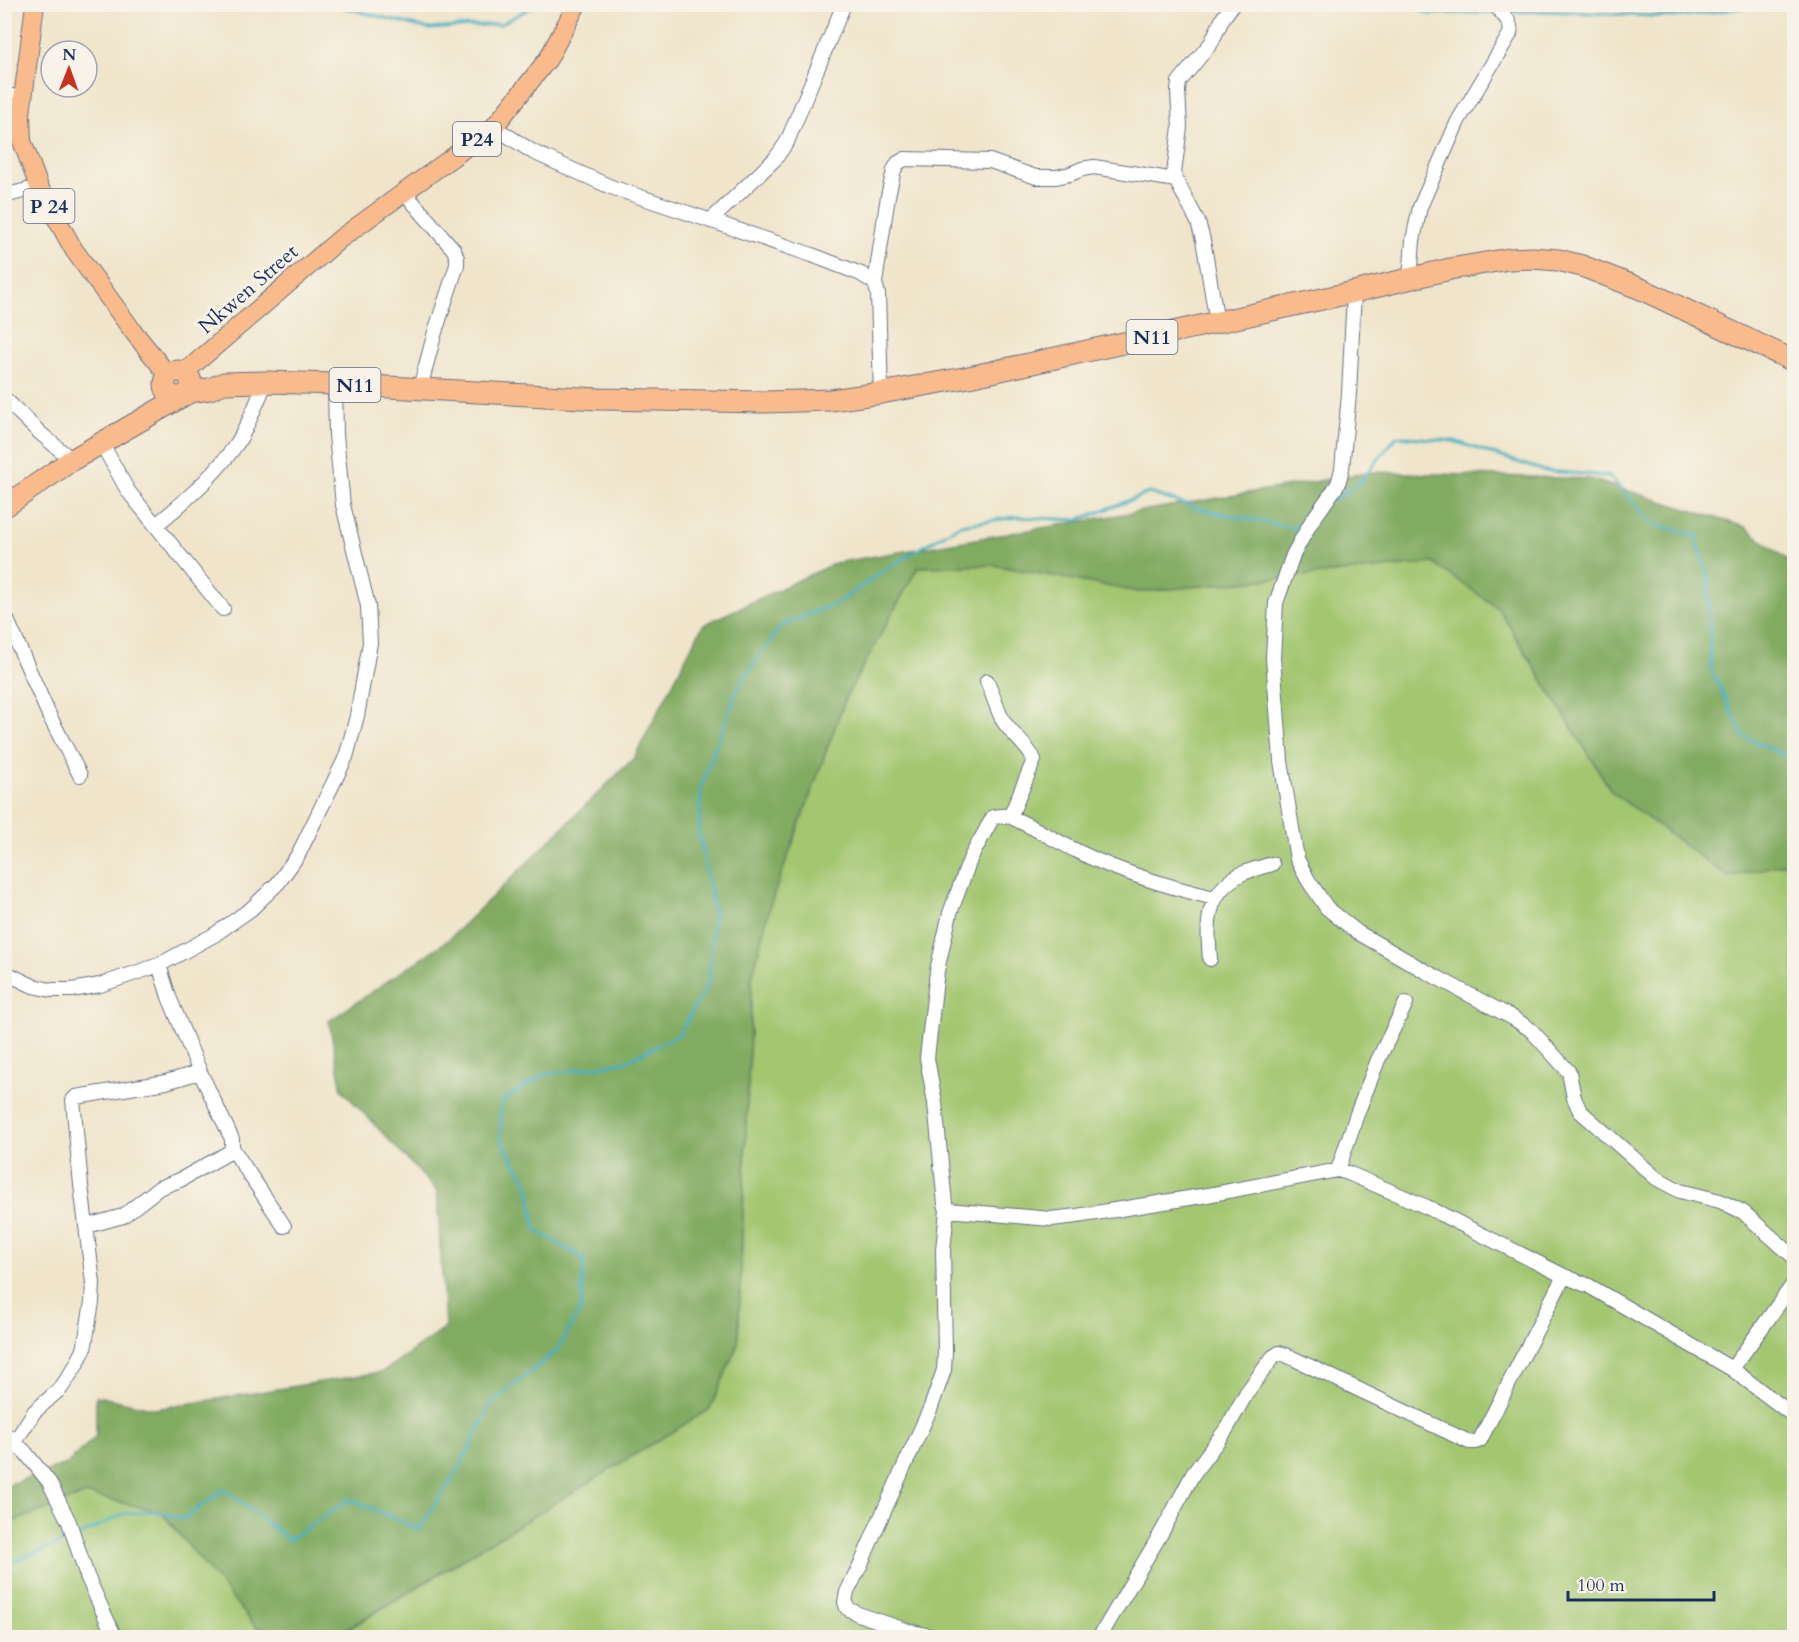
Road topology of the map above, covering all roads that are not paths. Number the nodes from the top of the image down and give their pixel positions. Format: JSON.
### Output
{"nodes":[{"id":1,"x":35,"y":4,"type":"edge"},
{"id":2,"x":577,"y":4,"type":"edge"},
{"id":3,"x":844,"y":4,"type":"edge"},
{"id":4,"x":1233,"y":4,"type":"edge"},
{"id":5,"x":1495,"y":4,"type":"edge"},
{"id":6,"x":10,"y":94,"type":"edge"},
{"id":7,"x":494,"y":127,"type":"junction"},
{"id":8,"x":1176,"y":180,"type":"junction"},
{"id":9,"x":39,"y":187,"type":"junction"},
{"id":10,"x":404,"y":192,"type":"junction"},
{"id":11,"x":4,"y":196,"type":"edge"},
{"id":12,"x":710,"y":221,"type":"junction"},
{"id":13,"x":1410,"y":279,"type":"junction"},
{"id":14,"x":875,"y":283,"type":"junction"},
{"id":15,"x":1354,"y":292,"type":"junction"},
{"id":16,"x":1217,"y":322,"type":"junction"},
{"id":17,"x":1794,"y":361,"type":"edge"},
{"id":18,"x":266,"y":382,"type":"junction"},
{"id":19,"x":180,"y":383,"type":"junction"},
{"id":20,"x":335,"y":384,"type":"junction"},
{"id":21,"x":420,"y":388,"type":"junction"},
{"id":22,"x":881,"y":393,"type":"junction"},
{"id":23,"x":4,"y":398,"type":"edge"},
{"id":24,"x":102,"y":444,"type":"junction"},
{"id":25,"x":72,"y":460,"type":"junction"},
{"id":26,"x":4,"y":507,"type":"edge"},
{"id":27,"x":156,"y":525,"type":"junction"},
{"id":28,"x":223,"y":609,"type":"dead end"},
{"id":29,"x":4,"y":613,"type":"edge"},
{"id":30,"x":987,"y":681,"type":"dead end"},
{"id":31,"x":80,"y":775,"type":"dead end"},
{"id":32,"x":1012,"y":815,"type":"junction"},
{"id":33,"x":1272,"y":864,"type":"dead end"},
{"id":34,"x":1214,"y":898,"type":"junction"},
{"id":35,"x":1210,"y":959,"type":"dead end"},
{"id":36,"x":159,"y":965,"type":"junction"},
{"id":37,"x":4,"y":972,"type":"edge"},
{"id":38,"x":1406,"y":1003,"type":"dead end"},
{"id":39,"x":200,"y":1072,"type":"junction"},
{"id":40,"x":232,"y":1148,"type":"junction"},
{"id":41,"x":1338,"y":1170,"type":"junction"},
{"id":42,"x":947,"y":1210,"type":"junction"},
{"id":43,"x":87,"y":1226,"type":"junction"},
{"id":44,"x":284,"y":1226,"type":"dead end"},
{"id":45,"x":1794,"y":1257,"type":"edge"},
{"id":46,"x":1564,"y":1276,"type":"junction"},
{"id":47,"x":1794,"y":1283,"type":"edge"},
{"id":48,"x":1732,"y":1370,"type":"junction"},
{"id":49,"x":1794,"y":1416,"type":"edge"},
{"id":50,"x":10,"y":1438,"type":"edge"},
{"id":51,"x":115,"y":1638,"type":"edge"},
{"id":52,"x":940,"y":1638,"type":"edge"},
{"id":53,"x":1099,"y":1638,"type":"edge"}],
"edges":[{"from":1,"to":6,"type":"main road","number":"P 24"},
{"from":2,"to":7,"type":"main road","number":"P24"},
{"from":3,"to":12,"type":"street"},
{"from":4,"to":8,"type":"street"},
{"from":5,"to":13,"type":"street"},
{"from":6,"to":9,"type":"main road","number":"P 24"},
{"from":7,"to":10,"type":"main road","number":"P24"},
{"from":7,"to":12,"type":"street"},
{"from":8,"to":14,"type":"street"},
{"from":8,"to":16,"type":"street"},
{"from":9,"to":11,"type":"street"},
{"from":9,"to":19,"type":"main road","number":"P 24"},
{"from":10,"to":19,"type":"main road","name":"Nkwen Street","number":"P24"},
{"from":10,"to":21,"type":"street"},
{"from":12,"to":14,"type":"street"},
{"from":13,"to":15,"type":"highway","number":"N11"},
{"from":13,"to":17,"type":"highway","number":"N11"},
{"from":14,"to":22,"type":"street"},
{"from":15,"to":16,"type":"highway","number":"N11"},
{"from":15,"to":45,"type":"street"},
{"from":16,"to":22,"type":"highway","number":"N11"},
{"from":18,"to":19,"type":"highway","number":"N11"},
{"from":18,"to":20,"type":"highway","number":"N11"},
{"from":18,"to":27,"type":"street"},
{"from":19,"to":24,"type":"highway"},
{"from":20,"to":21,"type":"highway","number":"N11"},
{"from":20,"to":36,"type":"street"},
{"from":21,"to":22,"type":"highway","number":"N11"},
{"from":23,"to":25,"type":"street"},
{"from":24,"to":25,"type":"highway"},
{"from":24,"to":27,"type":"street"},
{"from":25,"to":26,"type":"highway"},
{"from":27,"to":28,"type":"street"},
{"from":29,"to":31,"type":"street"},
{"from":30,"to":32,"type":"street"},
{"from":32,"to":34,"type":"street"},
{"from":32,"to":42,"type":"street"},
{"from":33,"to":34,"type":"street"},
{"from":34,"to":35,"type":"street"},
{"from":36,"to":37,"type":"street"},
{"from":36,"to":39,"type":"street"},
{"from":38,"to":41,"type":"street"},
{"from":39,"to":40,"type":"street"},
{"from":39,"to":43,"type":"street"},
{"from":40,"to":43,"type":"street"},
{"from":40,"to":44,"type":"street"},
{"from":41,"to":42,"type":"street"},
{"from":41,"to":46,"type":"street"},
{"from":42,"to":52,"type":"street"},
{"from":43,"to":50,"type":"street"},
{"from":46,"to":48,"type":"street"},
{"from":46,"to":53,"type":"street"},
{"from":47,"to":48,"type":"street"},
{"from":48,"to":49,"type":"street"},
{"from":50,"to":51,"type":"street"}]}
